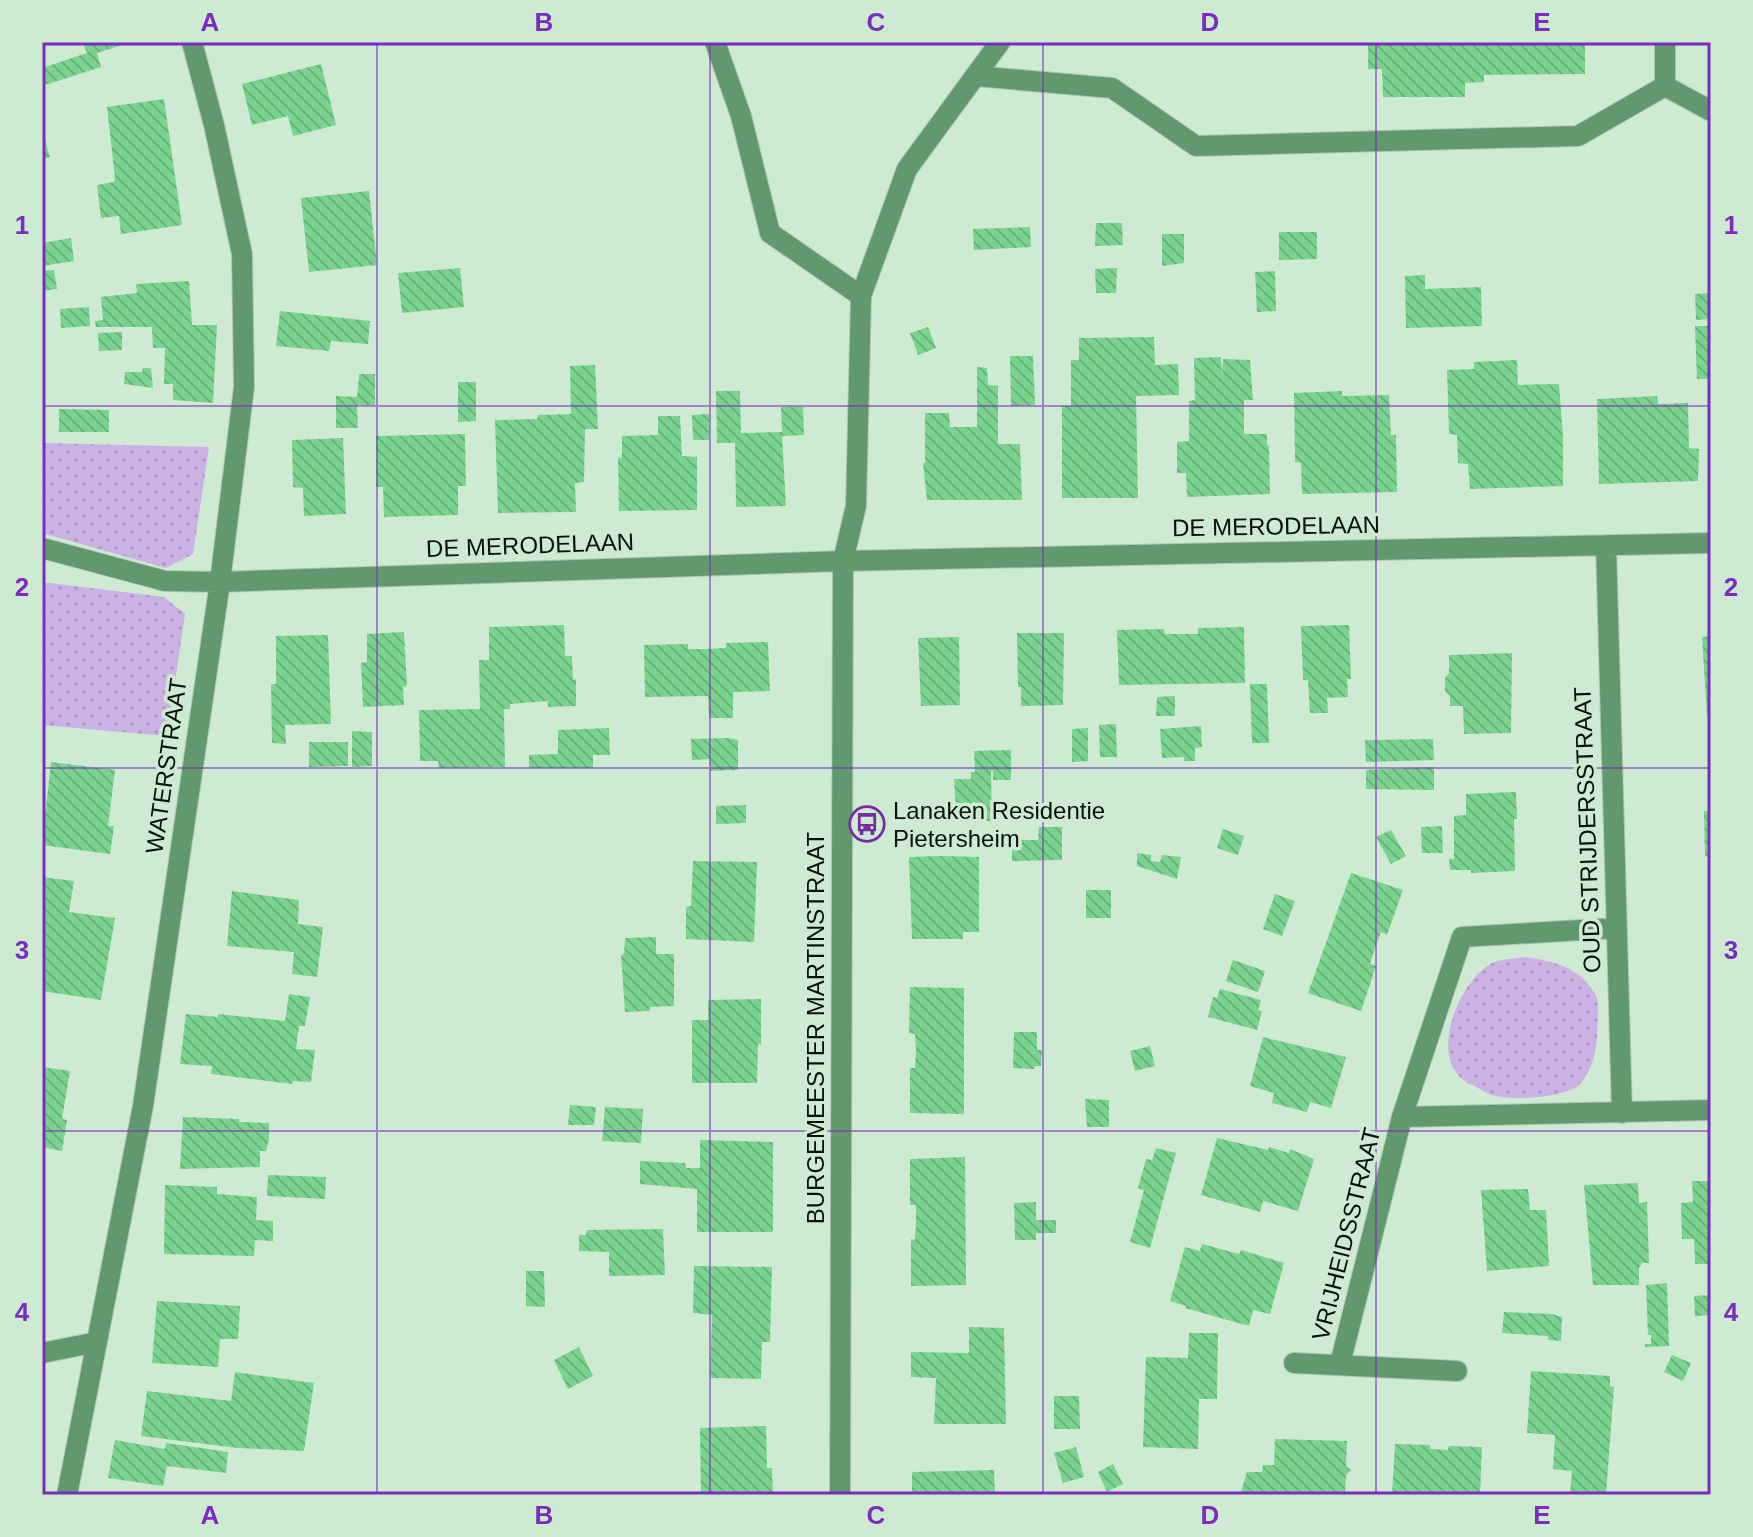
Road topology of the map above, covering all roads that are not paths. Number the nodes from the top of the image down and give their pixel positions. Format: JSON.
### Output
{"nodes":[{"id":1,"x":192,"y":42,"type":"edge"},
{"id":2,"x":715,"y":42,"type":"edge"},
{"id":3,"x":1000,"y":42,"type":"edge"},
{"id":4,"x":1665,"y":42,"type":"edge"},
{"id":5,"x":975,"y":76,"type":"junction"},
{"id":6,"x":1665,"y":86,"type":"junction"},
{"id":7,"x":1711,"y":111,"type":"edge"},
{"id":8,"x":861,"y":296,"type":"junction"},
{"id":9,"x":1711,"y":543,"type":"edge"},
{"id":10,"x":1606,"y":545,"type":"junction"},
{"id":11,"x":42,"y":548,"type":"edge"},
{"id":12,"x":843,"y":561,"type":"junction"},
{"id":13,"x":220,"y":582,"type":"junction"},
{"id":14,"x":1616,"y":928,"type":"junction"},
{"id":15,"x":1711,"y":1110,"type":"edge"},
{"id":16,"x":1622,"y":1113,"type":"junction"},
{"id":17,"x":1402,"y":1117,"type":"junction"},
{"id":18,"x":97,"y":1342,"type":"junction"},
{"id":19,"x":42,"y":1353,"type":"edge"},
{"id":20,"x":1294,"y":1363,"type":"dead end"},
{"id":21,"x":1340,"y":1364,"type":"junction"},
{"id":22,"x":1457,"y":1371,"type":"dead end"},
{"id":23,"x":67,"y":1495,"type":"edge"},
{"id":24,"x":840,"y":1495,"type":"edge"}],
"edges":[{"from":1,"to":13,"type":"street","name":"WATERSTRAAT"},
{"from":2,"to":8,"type":"street"},
{"from":3,"to":5,"type":"street","name":"BURGEMEESTER MARTINSTRAAT"},
{"from":4,"to":6,"type":"street"},
{"from":5,"to":6,"type":"street"},
{"from":5,"to":8,"type":"street","name":"BURGEMEESTER MARTINSTRAAT"},
{"from":6,"to":7,"type":"street"},
{"from":8,"to":12,"type":"street","name":"BURGEMEESTER MARTINSTRAAT"},
{"from":9,"to":10,"type":"street","name":"DE MERODELAAN"},
{"from":10,"to":12,"type":"street","name":"DE MERODELAAN"},
{"from":10,"to":14,"type":"street","name":"OUD STRIJDERSSTRAAT"},
{"from":11,"to":13,"type":"street","name":"DE MERODELAAN"},
{"from":12,"to":13,"type":"street","name":"DE MERODELAAN"},
{"from":12,"to":24,"type":"street","name":"BURGEMEESTER MARTINSTRAAT"},
{"from":13,"to":18,"type":"street","name":"WATERSTRAAT"},
{"from":14,"to":16,"type":"street","name":"OUD STRIJDERSSTRAAT"},
{"from":14,"to":17,"type":"street","name":"VRIJHEIDSSTRAAT"},
{"from":15,"to":16,"type":"street"},
{"from":16,"to":17,"type":"street"},
{"from":17,"to":21,"type":"street","name":"VRIJHEIDSSTRAAT"},
{"from":18,"to":19,"type":"street"},
{"from":18,"to":23,"type":"street","name":"WATERSTRAAT"},
{"from":20,"to":21,"type":"street","name":"VRIJHEIDSSTRAAT"},
{"from":21,"to":22,"type":"street","name":"VRIJHEIDSSTRAAT"}]}
